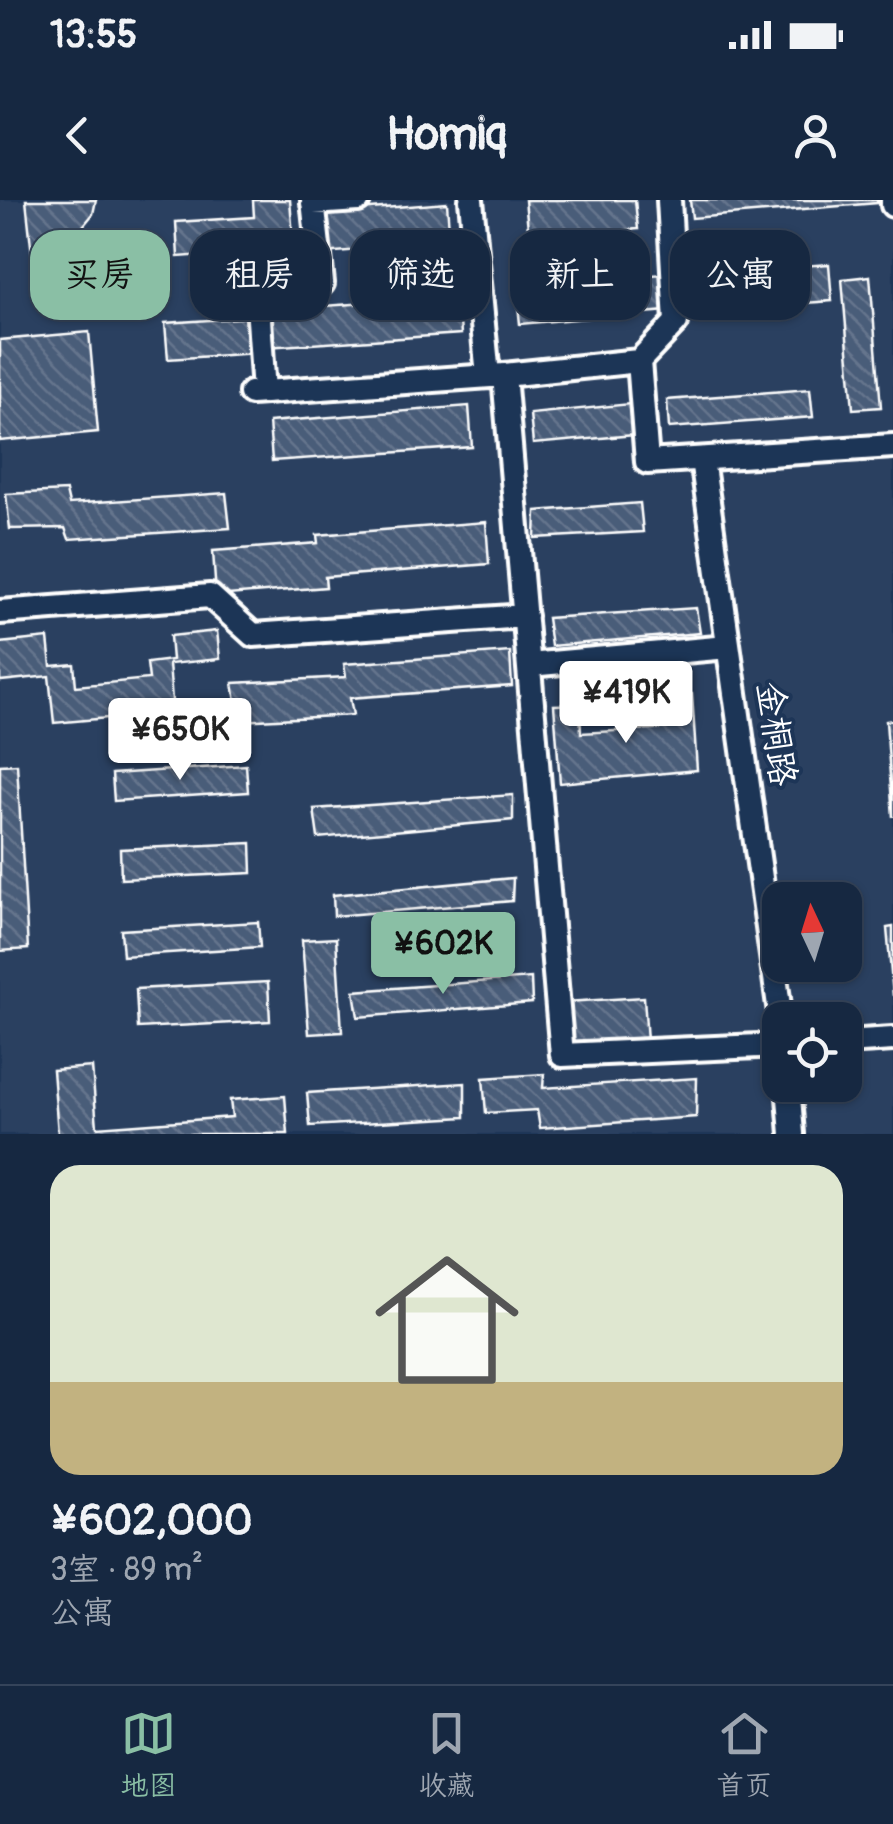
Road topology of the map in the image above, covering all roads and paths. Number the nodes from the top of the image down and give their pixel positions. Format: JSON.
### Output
{"nodes":[{"id":1,"x":358,"y":200,"type":"edge"},
{"id":2,"x":471,"y":200,"type":"edge"},
{"id":3,"x":669,"y":200,"type":"edge"},
{"id":4,"x":313,"y":202,"type":"edge"},
{"id":5,"x":639,"y":361,"type":"junction"},
{"id":6,"x":496,"y":376,"type":"junction"},
{"id":7,"x":893,"y":446,"type":"edge"},
{"id":8,"x":702,"y":458,"type":"junction"},
{"id":9,"x":0,"y":612,"type":"edge"},
{"id":10,"x":525,"y":616,"type":"junction"},
{"id":11,"x":728,"y":647,"type":"junction"},
{"id":12,"x":529,"y":665,"type":"junction"},
{"id":13,"x":778,"y":1002,"type":"edge"},
{"id":14,"x":893,"y":1040,"type":"edge"},
{"id":15,"x":862,"y":1041,"type":"edge"},
{"id":16,"x":762,"y":1045,"type":"edge"},
{"id":17,"x":789,"y":1102,"type":"edge"},
{"id":18,"x":792,"y":1134,"type":"edge"}],
"edges":[{"from":1,"to":4,"type":"street"},
{"from":2,"to":6,"type":"street"},
{"from":3,"to":5,"type":"street"},
{"from":4,"to":6,"type":"street"},
{"from":5,"to":6,"type":"street"},
{"from":5,"to":8,"type":"street"},
{"from":6,"to":10,"type":"street"},
{"from":7,"to":8,"type":"street"},
{"from":8,"to":11,"type":"street","name":"金桐路"},
{"from":9,"to":10,"type":"street"},
{"from":10,"to":12,"type":"street"},
{"from":11,"to":12,"type":"street"},
{"from":11,"to":13,"type":"street","name":"金桐路"},
{"from":12,"to":16,"type":"street"},
{"from":14,"to":15,"type":"street"},
{"from":17,"to":18,"type":"street"}]}
